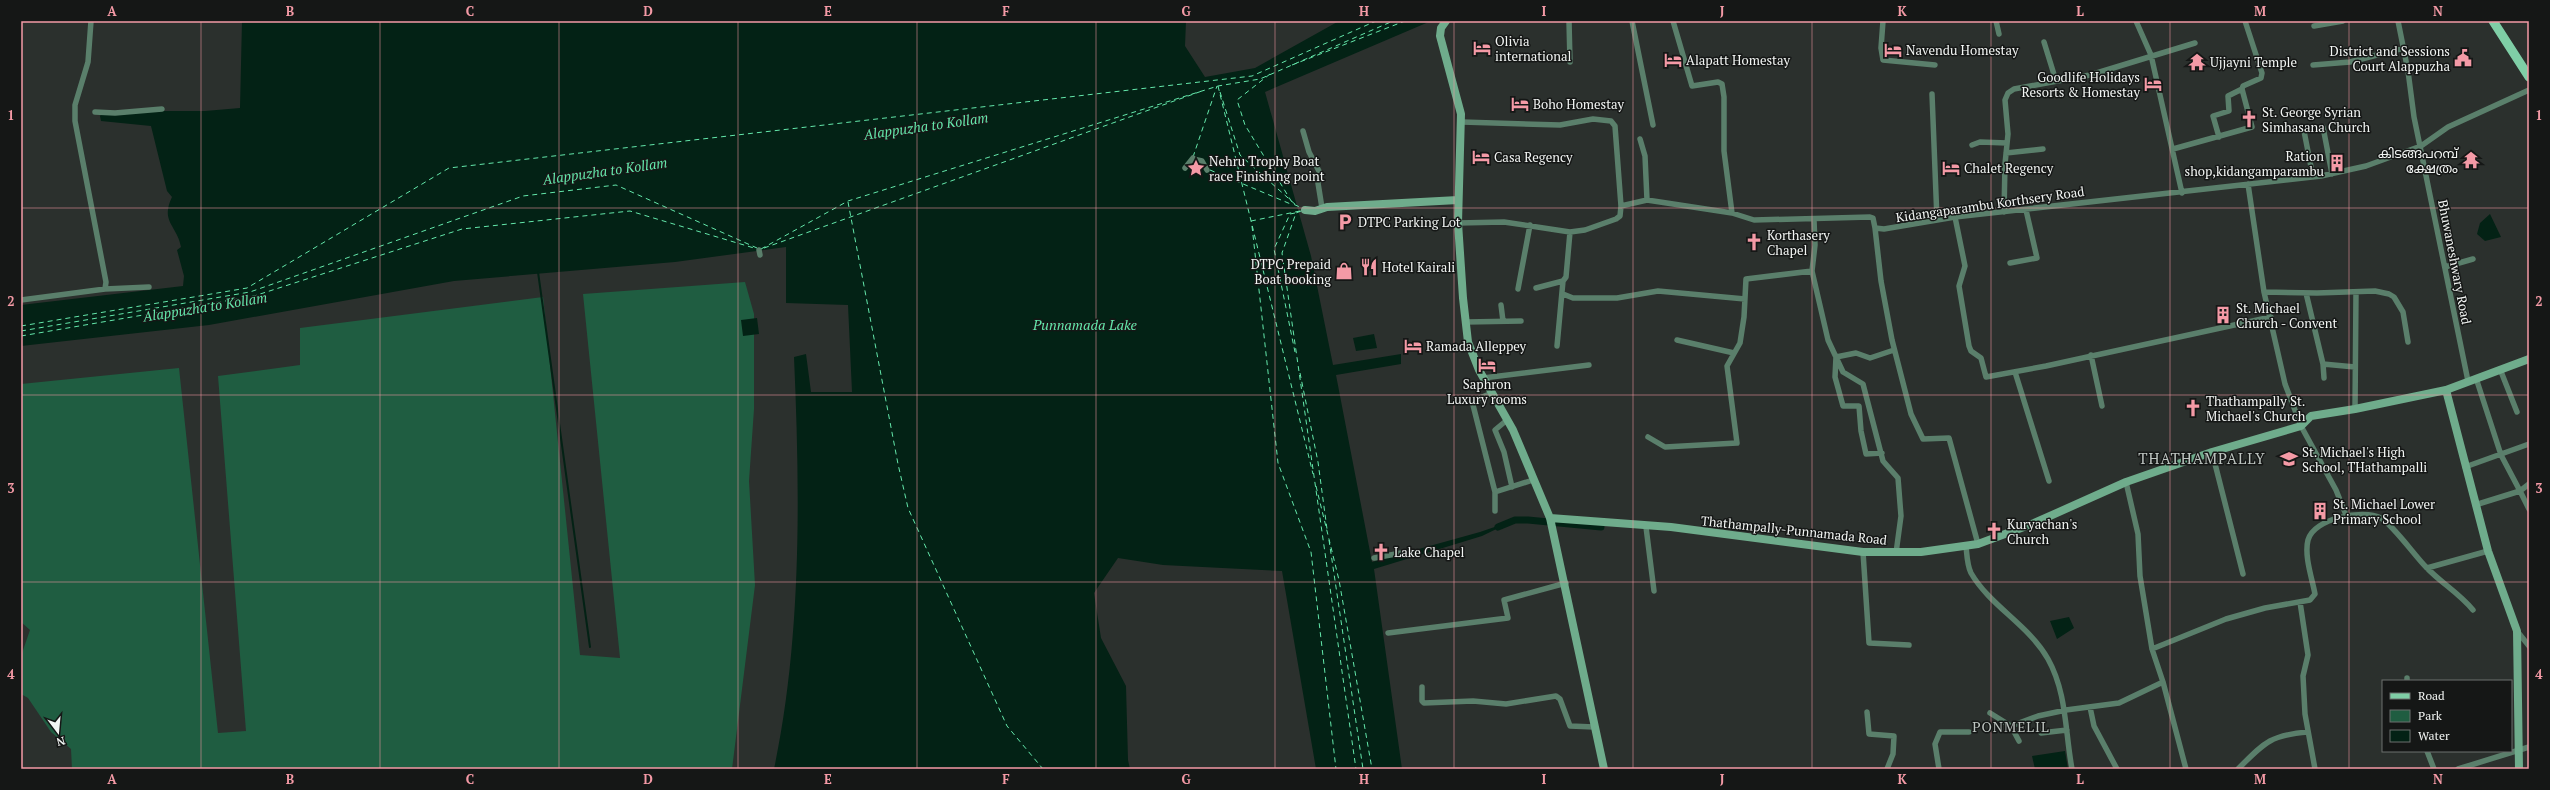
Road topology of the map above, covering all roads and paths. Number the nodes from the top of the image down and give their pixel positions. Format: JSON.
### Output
{"nodes":[{"id":1,"x":91,"y":21,"type":"edge"},
{"id":2,"x":1446,"y":21,"type":"edge"},
{"id":3,"x":1569,"y":21,"type":"edge"},
{"id":4,"x":1632,"y":21,"type":"edge"},
{"id":5,"x":1672,"y":21,"type":"edge"},
{"id":6,"x":1883,"y":21,"type":"edge"},
{"id":7,"x":1996,"y":21,"type":"edge"},
{"id":8,"x":2136,"y":21,"type":"edge"},
{"id":9,"x":2245,"y":21,"type":"edge"},
{"id":10,"x":2343,"y":21,"type":"edge"},
{"id":11,"x":2398,"y":21,"type":"edge"},
{"id":12,"x":2493,"y":21,"type":"edge"},
{"id":13,"x":2314,"y":26,"type":"dead end"},
{"id":14,"x":1999,"y":34,"type":"dead end"},
{"id":15,"x":2044,"y":42,"type":"dead end"},
{"id":16,"x":2194,"y":43,"type":"dead end"},
{"id":17,"x":2404,"y":48,"type":"junction"},
{"id":18,"x":2151,"y":56,"type":"junction"},
{"id":19,"x":1570,"y":62,"type":"dead end"},
{"id":20,"x":2313,"y":64,"type":"dead end"},
{"id":21,"x":1935,"y":66,"type":"dead end"},
{"id":22,"x":2529,"y":77,"type":"edge"},
{"id":23,"x":2056,"y":81,"type":"junction"},
{"id":24,"x":2242,"y":89,"type":"junction"},
{"id":25,"x":2529,"y":90,"type":"edge"},
{"id":26,"x":1932,"y":94,"type":"dead end"},
{"id":27,"x":162,"y":109,"type":"dead end"},
{"id":28,"x":95,"y":112,"type":"dead end"},
{"id":29,"x":1462,"y":122,"type":"junction"},
{"id":30,"x":1654,"y":125,"type":"dead end"},
{"id":31,"x":2323,"y":127,"type":"dead end"},
{"id":32,"x":1304,"y":131,"type":"dead end"},
{"id":33,"x":2304,"y":131,"type":"dead end"},
{"id":34,"x":2219,"y":137,"type":"junction"},
{"id":35,"x":1640,"y":139,"type":"dead end"},
{"id":36,"x":2007,"y":143,"type":"junction"},
{"id":37,"x":1972,"y":145,"type":"dead end"},
{"id":38,"x":2421,"y":146,"type":"junction"},
{"id":39,"x":2043,"y":149,"type":"dead end"},
{"id":40,"x":2173,"y":149,"type":"junction"},
{"id":41,"x":2006,"y":153,"type":"junction"},
{"id":42,"x":1185,"y":168,"type":"dead end"},
{"id":43,"x":1207,"y":170,"type":"dead end"},
{"id":44,"x":2332,"y":174,"type":"junction"},
{"id":45,"x":2313,"y":177,"type":"junction"},
{"id":46,"x":2248,"y":184,"type":"junction"},
{"id":47,"x":2182,"y":193,"type":"junction"},
{"id":48,"x":1458,"y":200,"type":"junction"},
{"id":49,"x":1647,"y":200,"type":"junction"},
{"id":50,"x":1621,"y":206,"type":"junction"},
{"id":51,"x":1322,"y":208,"type":"junction"},
{"id":52,"x":1305,"y":210,"type":"dead end"},
{"id":53,"x":2026,"y":210,"type":"junction"},
{"id":54,"x":2004,"y":212,"type":"junction"},
{"id":55,"x":1732,"y":213,"type":"junction"},
{"id":56,"x":1955,"y":217,"type":"junction"},
{"id":57,"x":1814,"y":220,"type":"junction"},
{"id":58,"x":1937,"y":220,"type":"junction"},
{"id":59,"x":1458,"y":223,"type":"junction"},
{"id":60,"x":1530,"y":225,"type":"junction"},
{"id":61,"x":1875,"y":228,"type":"junction"},
{"id":62,"x":1570,"y":232,"type":"junction"},
{"id":63,"x":2473,"y":259,"type":"dead end"},
{"id":64,"x":2010,"y":264,"type":"dead end"},
{"id":65,"x":2444,"y":267,"type":"junction"},
{"id":66,"x":1812,"y":271,"type":"junction"},
{"id":67,"x":1563,"y":281,"type":"junction"},
{"id":68,"x":149,"y":287,"type":"dead end"},
{"id":69,"x":1536,"y":288,"type":"dead end"},
{"id":70,"x":105,"y":289,"type":"junction"},
{"id":71,"x":1518,"y":289,"type":"dead end"},
{"id":72,"x":2264,"y":292,"type":"junction"},
{"id":73,"x":2356,"y":292,"type":"junction"},
{"id":74,"x":2306,"y":293,"type":"junction"},
{"id":75,"x":1563,"y":294,"type":"junction"},
{"id":76,"x":1744,"y":299,"type":"junction"},
{"id":77,"x":21,"y":300,"type":"edge"},
{"id":78,"x":1501,"y":305,"type":"dead end"},
{"id":79,"x":2271,"y":317,"type":"junction"},
{"id":80,"x":1503,"y":321,"type":"junction"},
{"id":81,"x":1521,"y":321,"type":"dead end"},
{"id":82,"x":1466,"y":322,"type":"junction"},
{"id":83,"x":1677,"y":340,"type":"dead end"},
{"id":84,"x":2408,"y":342,"type":"dead end"},
{"id":85,"x":1557,"y":346,"type":"dead end"},
{"id":86,"x":1894,"y":350,"type":"junction"},
{"id":87,"x":1734,"y":353,"type":"junction"},
{"id":88,"x":2091,"y":355,"type":"junction"},
{"id":89,"x":1836,"y":357,"type":"junction"},
{"id":90,"x":2529,"y":359,"type":"edge"},
{"id":91,"x":2323,"y":364,"type":"junction"},
{"id":92,"x":1589,"y":365,"type":"dead end"},
{"id":93,"x":2355,"y":367,"type":"junction"},
{"id":94,"x":2500,"y":369,"type":"junction"},
{"id":95,"x":2015,"y":372,"type":"junction"},
{"id":96,"x":1483,"y":378,"type":"junction"},
{"id":97,"x":2324,"y":378,"type":"dead end"},
{"id":98,"x":2476,"y":378,"type":"junction"},
{"id":99,"x":2468,"y":381,"type":"junction"},
{"id":100,"x":2446,"y":390,"type":"junction"},
{"id":101,"x":1492,"y":393,"type":"junction"},
{"id":102,"x":2102,"y":406,"type":"dead end"},
{"id":103,"x":2355,"y":409,"type":"junction"},
{"id":104,"x":2517,"y":412,"type":"dead end"},
{"id":105,"x":1507,"y":420,"type":"junction"},
{"id":106,"x":2301,"y":426,"type":"junction"},
{"id":107,"x":1648,"y":437,"type":"dead end"},
{"id":108,"x":2529,"y":444,"type":"edge"},
{"id":109,"x":2212,"y":452,"type":"junction"},
{"id":110,"x":1882,"y":453,"type":"junction"},
{"id":111,"x":2501,"y":455,"type":"junction"},
{"id":112,"x":2466,"y":467,"type":"junction"},
{"id":113,"x":1533,"y":480,"type":"junction"},
{"id":114,"x":2049,"y":482,"type":"dead end"},
{"id":115,"x":2126,"y":482,"type":"junction"},
{"id":116,"x":2529,"y":484,"type":"edge"},
{"id":117,"x":1512,"y":487,"type":"junction"},
{"id":118,"x":2520,"y":491,"type":"junction"},
{"id":119,"x":1495,"y":492,"type":"junction"},
{"id":120,"x":2475,"y":505,"type":"junction"},
{"id":121,"x":2529,"y":509,"type":"edge"},
{"id":122,"x":1495,"y":511,"type":"dead end"},
{"id":123,"x":2346,"y":515,"type":"junction"},
{"id":124,"x":1550,"y":518,"type":"junction"},
{"id":125,"x":1646,"y":527,"type":"junction"},
{"id":126,"x":1978,"y":544,"type":"junction"},
{"id":127,"x":1966,"y":546,"type":"junction"},
{"id":128,"x":2488,"y":551,"type":"junction"},
{"id":129,"x":1862,"y":552,"type":"junction"},
{"id":130,"x":1401,"y":553,"type":"dead end"},
{"id":131,"x":1896,"y":553,"type":"junction"},
{"id":132,"x":1374,"y":558,"type":"dead end"},
{"id":133,"x":2427,"y":568,"type":"junction"},
{"id":134,"x":2243,"y":574,"type":"dead end"},
{"id":135,"x":1566,"y":583,"type":"junction"},
{"id":136,"x":1654,"y":591,"type":"dead end"},
{"id":137,"x":2300,"y":602,"type":"junction"},
{"id":138,"x":2473,"y":610,"type":"dead end"},
{"id":139,"x":2517,"y":631,"type":"junction"},
{"id":140,"x":1388,"y":633,"type":"dead end"},
{"id":141,"x":1909,"y":645,"type":"dead end"},
{"id":142,"x":2529,"y":646,"type":"edge"},
{"id":143,"x":2152,"y":649,"type":"junction"},
{"id":144,"x":2163,"y":682,"type":"junction"},
{"id":145,"x":2514,"y":682,"type":"edge"},
{"id":146,"x":1422,"y":687,"type":"dead end"},
{"id":147,"x":2090,"y":707,"type":"junction"},
{"id":148,"x":2066,"y":710,"type":"junction"},
{"id":149,"x":1867,"y":712,"type":"dead end"},
{"id":150,"x":1990,"y":713,"type":"dead end"},
{"id":151,"x":2011,"y":726,"type":"junction"},
{"id":152,"x":1594,"y":727,"type":"junction"},
{"id":153,"x":2067,"y":730,"type":"junction"},
{"id":154,"x":1969,"y":732,"type":"dead end"},
{"id":155,"x":2308,"y":732,"type":"junction"},
{"id":156,"x":2041,"y":733,"type":"dead end"},
{"id":157,"x":2019,"y":741,"type":"dead end"},
{"id":158,"x":2529,"y":747,"type":"edge"},
{"id":159,"x":2518,"y":751,"type":"junction"},
{"id":160,"x":2428,"y":752,"type":"edge"},
{"id":161,"x":1604,"y":769,"type":"edge"},
{"id":162,"x":1887,"y":769,"type":"edge"},
{"id":163,"x":1939,"y":769,"type":"edge"},
{"id":164,"x":2072,"y":769,"type":"edge"},
{"id":165,"x":2117,"y":769,"type":"edge"},
{"id":166,"x":2186,"y":769,"type":"edge"},
{"id":167,"x":2238,"y":769,"type":"edge"},
{"id":168,"x":2315,"y":769,"type":"edge"},
{"id":169,"x":2434,"y":769,"type":"edge"},
{"id":170,"x":2458,"y":769,"type":"edge"},
{"id":171,"x":2519,"y":769,"type":"edge"}],
"edges":[{"from":1,"to":70,"type":"street"},
{"from":2,"to":29,"type":"main road"},
{"from":3,"to":19,"type":"street"},
{"from":4,"to":30,"type":"street"},
{"from":5,"to":55,"type":"street"},
{"from":6,"to":21,"type":"street"},
{"from":7,"to":14,"type":"street"},
{"from":8,"to":18,"type":"street"},
{"from":9,"to":24,"type":"street"},
{"from":10,"to":13,"type":"street"},
{"from":11,"to":17,"type":"street","name":"Bhuwaneshwary Road"},
{"from":12,"to":22,"type":"main road"},
{"from":15,"to":23,"type":"street"},
{"from":16,"to":18,"type":"street"},
{"from":17,"to":20,"type":"street"},
{"from":17,"to":38,"type":"street","name":"Bhuwaneshwary Road"},
{"from":18,"to":23,"type":"street"},
{"from":18,"to":40,"type":"street"},
{"from":23,"to":36,"type":"street"},
{"from":24,"to":34,"type":"street"},
{"from":24,"to":34,"type":"street"},
{"from":25,"to":38,"type":"street","name":"Kidangaparambu Korthsery Road"},
{"from":26,"to":58,"type":"street"},
{"from":27,"to":28,"type":"street"},
{"from":29,"to":48,"type":"main road"},
{"from":29,"to":50,"type":"street"},
{"from":31,"to":44,"type":"street"},
{"from":32,"to":51,"type":"street"},
{"from":33,"to":45,"type":"street"},
{"from":34,"to":40,"type":"street"},
{"from":35,"to":49,"type":"street"},
{"from":36,"to":37,"type":"street"},
{"from":36,"to":41,"type":"street"},
{"from":38,"to":44,"type":"street","name":"Kidangaparambu Korthsery Road"},
{"from":38,"to":65,"type":"street","name":"Bhuwaneshwary Road"},
{"from":39,"to":41,"type":"street"},
{"from":40,"to":47,"type":"street"},
{"from":41,"to":54,"type":"street"},
{"from":42,"to":43,"type":"street"},
{"from":44,"to":45,"type":"street","name":"Kidangaparambu Korthsery Road"},
{"from":45,"to":46,"type":"street","name":"Kidangaparambu Korthsery Road"},
{"from":46,"to":47,"type":"street","name":"Kidangaparambu Korthsery Road"},
{"from":46,"to":72,"type":"street"},
{"from":47,"to":53,"type":"street","name":"Kidangaparambu Korthsery Road"},
{"from":48,"to":51,"type":"main road"},
{"from":48,"to":59,"type":"main road"},
{"from":49,"to":50,"type":"street"},
{"from":49,"to":55,"type":"street"},
{"from":50,"to":62,"type":"street"},
{"from":51,"to":52,"type":"main road"},
{"from":53,"to":54,"type":"street","name":"Kidangaparambu Korthsery Road"},
{"from":53,"to":64,"type":"street"},
{"from":54,"to":56,"type":"street","name":"Kidangaparambu Korthsery Road"},
{"from":55,"to":57,"type":"street"},
{"from":56,"to":58,"type":"street","name":"Kidangaparambu Korthsery Road"},
{"from":56,"to":95,"type":"street"},
{"from":57,"to":61,"type":"street"},
{"from":57,"to":66,"type":"street"},
{"from":58,"to":61,"type":"street","name":"Kidangaparambu Korthsery Road"},
{"from":59,"to":60,"type":"street"},
{"from":59,"to":82,"type":"main road"},
{"from":60,"to":62,"type":"street"},
{"from":60,"to":71,"type":"street"},
{"from":61,"to":86,"type":"street"},
{"from":62,"to":67,"type":"street"},
{"from":63,"to":65,"type":"street"},
{"from":65,"to":99,"type":"street","name":"Bhuwaneshwary Road"},
{"from":66,"to":76,"type":"street"},
{"from":66,"to":89,"type":"street"},
{"from":67,"to":69,"type":"street"},
{"from":67,"to":75,"type":"street"},
{"from":68,"to":70,"type":"street"},
{"from":70,"to":77,"type":"street"},
{"from":72,"to":74,"type":"street"},
{"from":72,"to":79,"type":"street"},
{"from":73,"to":74,"type":"street"},
{"from":73,"to":84,"type":"street"},
{"from":73,"to":93,"type":"street"},
{"from":74,"to":91,"type":"street"},
{"from":75,"to":76,"type":"street"},
{"from":75,"to":85,"type":"street"},
{"from":76,"to":87,"type":"street"},
{"from":78,"to":80,"type":"street"},
{"from":79,"to":88,"type":"street"},
{"from":79,"to":106,"type":"street"},
{"from":80,"to":81,"type":"street"},
{"from":80,"to":82,"type":"street"},
{"from":82,"to":96,"type":"main road"},
{"from":83,"to":87,"type":"street"},
{"from":86,"to":89,"type":"street"},
{"from":86,"to":126,"type":"street"},
{"from":87,"to":107,"type":"street"},
{"from":88,"to":95,"type":"street"},
{"from":88,"to":102,"type":"street"},
{"from":89,"to":110,"type":"street"},
{"from":89,"to":110,"type":"street"},
{"from":90,"to":94,"type":"main road","name":"Thathampally-Punnamada Road"},
{"from":91,"to":93,"type":"street"},
{"from":91,"to":97,"type":"street"},
{"from":92,"to":96,"type":"street"},
{"from":93,"to":103,"type":"street"},
{"from":94,"to":98,"type":"main road","name":"Thathampally-Punnamada Road"},
{"from":94,"to":104,"type":"street"},
{"from":95,"to":114,"type":"street"},
{"from":96,"to":101,"type":"main road"},
{"from":98,"to":99,"type":"main road","name":"Thathampally-Punnamada Road"},
{"from":98,"to":111,"type":"street"},
{"from":99,"to":100,"type":"main road","name":"Thathampally-Punnamada Road"},
{"from":100,"to":103,"type":"main road","name":"Thathampally-Punnamada Road"},
{"from":100,"to":112,"type":"main road"},
{"from":101,"to":105,"type":"main road"},
{"from":101,"to":119,"type":"street"},
{"from":103,"to":106,"type":"main road","name":"Thathampally-Punnamada Road"},
{"from":105,"to":113,"type":"main road"},
{"from":105,"to":117,"type":"street"},
{"from":106,"to":109,"type":"main road","name":"Thathampally-Punnamada Road"},
{"from":106,"to":123,"type":"street"},
{"from":108,"to":111,"type":"street"},
{"from":109,"to":115,"type":"main road","name":"Thathampally-Punnamada Road"},
{"from":109,"to":134,"type":"street"},
{"from":110,"to":131,"type":"street"},
{"from":111,"to":112,"type":"street"},
{"from":111,"to":118,"type":"street"},
{"from":112,"to":120,"type":"main road"},
{"from":113,"to":117,"type":"street"},
{"from":113,"to":124,"type":"main road"},
{"from":115,"to":126,"type":"main road","name":"Thathampally-Punnamada Road"},
{"from":115,"to":143,"type":"street"},
{"from":116,"to":118,"type":"street"},
{"from":117,"to":119,"type":"street"},
{"from":118,"to":120,"type":"street"},
{"from":118,"to":121,"type":"street"},
{"from":119,"to":122,"type":"street"},
{"from":120,"to":128,"type":"main road"},
{"from":123,"to":133,"type":"street"},
{"from":123,"to":137,"type":"street"},
{"from":124,"to":125,"type":"main road","name":"Thathampally-Punnamada Road"},
{"from":124,"to":135,"type":"main road"},
{"from":125,"to":129,"type":"main road","name":"Thathampally-Punnamada Road"},
{"from":125,"to":136,"type":"street"},
{"from":126,"to":127,"type":"main road","name":"Thathampally-Punnamada Road"},
{"from":127,"to":131,"type":"main road","name":"Thathampally-Punnamada Road"},
{"from":127,"to":148,"type":"street"},
{"from":128,"to":133,"type":"street"},
{"from":128,"to":139,"type":"main road"},
{"from":129,"to":131,"type":"main road","name":"Thathampally-Punnamada Road"},
{"from":129,"to":141,"type":"street"},
{"from":130,"to":132,"type":"street"},
{"from":133,"to":138,"type":"street"},
{"from":135,"to":140,"type":"street"},
{"from":135,"to":152,"type":"main road"},
{"from":137,"to":143,"type":"street"},
{"from":137,"to":155,"type":"street"},
{"from":139,"to":142,"type":"street"},
{"from":139,"to":145,"type":"main road"},
{"from":143,"to":144,"type":"street"},
{"from":144,"to":147,"type":"street"},
{"from":144,"to":166,"type":"street"},
{"from":145,"to":159,"type":"main road"},
{"from":146,"to":152,"type":"street"},
{"from":147,"to":148,"type":"street"},
{"from":147,"to":165,"type":"street"},
{"from":148,"to":151,"type":"street"},
{"from":148,"to":153,"type":"street"},
{"from":149,"to":162,"type":"street"},
{"from":150,"to":151,"type":"street"},
{"from":151,"to":157,"type":"street"},
{"from":152,"to":161,"type":"main road"},
{"from":153,"to":156,"type":"street"},
{"from":153,"to":164,"type":"street"},
{"from":154,"to":163,"type":"street"},
{"from":155,"to":167,"type":"street"},
{"from":155,"to":168,"type":"street"},
{"from":158,"to":159,"type":"street"},
{"from":159,"to":170,"type":"street"},
{"from":159,"to":171,"type":"main road"},
{"from":160,"to":169,"type":"street"}]}
